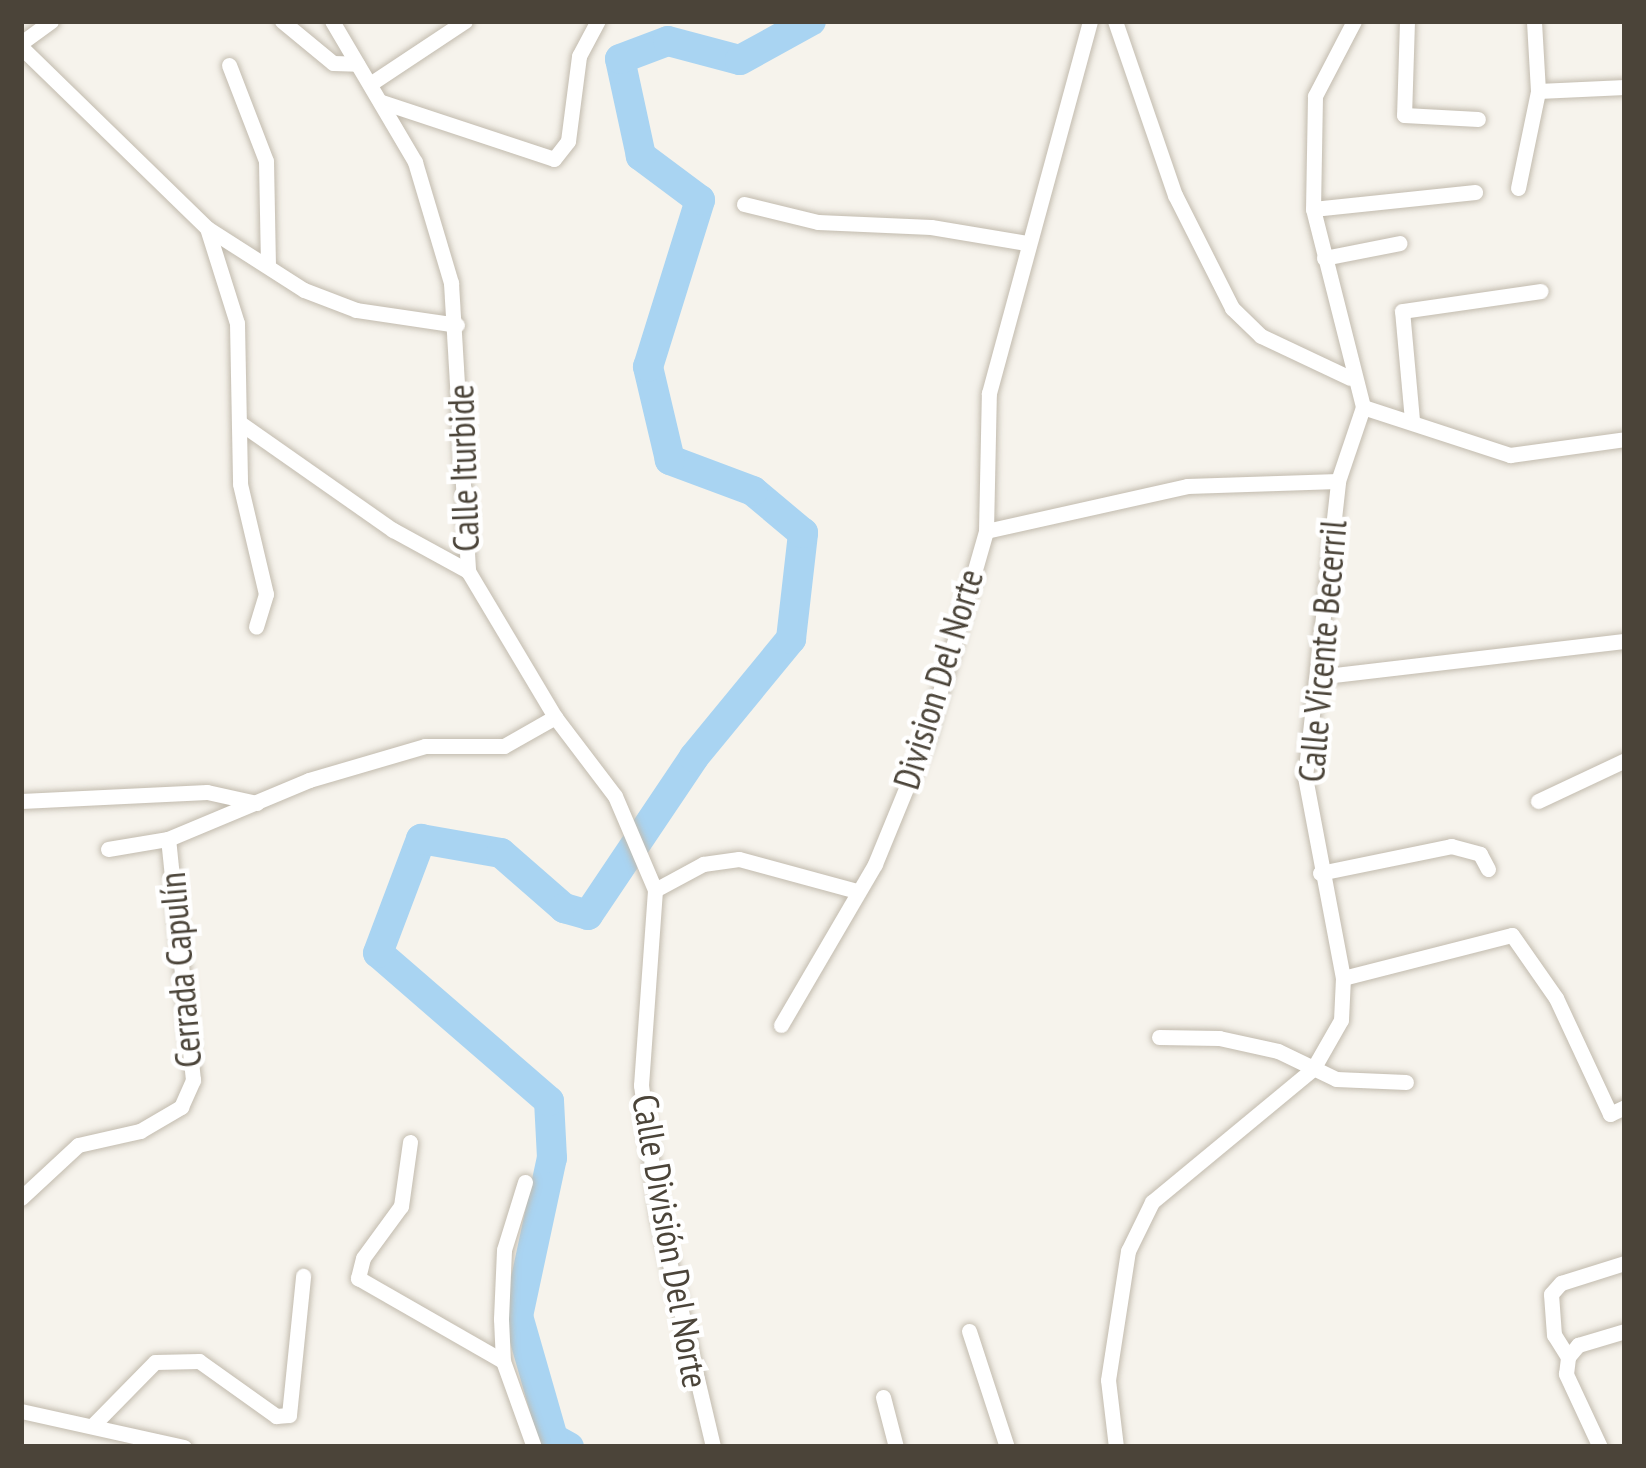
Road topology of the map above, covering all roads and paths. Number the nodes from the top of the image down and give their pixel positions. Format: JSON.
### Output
{"nodes":[{"id":1,"x":51,"y":21,"type":"edge"},
{"id":2,"x":282,"y":21,"type":"edge"},
{"id":3,"x":332,"y":21,"type":"edge"},
{"id":4,"x":466,"y":21,"type":"edge"},
{"id":5,"x":598,"y":21,"type":"edge"},
{"id":6,"x":1090,"y":21,"type":"edge"},
{"id":7,"x":1115,"y":21,"type":"edge"},
{"id":8,"x":1354,"y":21,"type":"edge"},
{"id":9,"x":1408,"y":21,"type":"edge"},
{"id":10,"x":1534,"y":21,"type":"edge"},
{"id":11,"x":21,"y":45,"type":"edge"},
{"id":12,"x":357,"y":64,"type":"junction"},
{"id":13,"x":230,"y":65,"type":"dead end"},
{"id":14,"x":370,"y":84,"type":"junction"},
{"id":15,"x":1625,"y":87,"type":"edge"},
{"id":16,"x":1538,"y":92,"type":"junction"},
{"id":17,"x":380,"y":101,"type":"junction"},
{"id":18,"x":1478,"y":119,"type":"dead end"},
{"id":19,"x":1518,"y":188,"type":"dead end"},
{"id":20,"x":1475,"y":192,"type":"dead end"},
{"id":21,"x":745,"y":204,"type":"dead end"},
{"id":22,"x":1313,"y":209,"type":"junction"},
{"id":23,"x":207,"y":228,"type":"junction"},
{"id":24,"x":1400,"y":242,"type":"dead end"},
{"id":25,"x":1027,"y":243,"type":"junction"},
{"id":26,"x":1324,"y":257,"type":"junction"},
{"id":27,"x":268,"y":266,"type":"junction"},
{"id":28,"x":1541,"y":291,"type":"dead end"},
{"id":29,"x":457,"y":325,"type":"junction"},
{"id":30,"x":1350,"y":378,"type":"junction"},
{"id":31,"x":1363,"y":407,"type":"junction"},
{"id":32,"x":1412,"y":420,"type":"junction"},
{"id":33,"x":240,"y":423,"type":"junction"},
{"id":34,"x":1625,"y":439,"type":"edge"},
{"id":35,"x":1338,"y":481,"type":"junction"},
{"id":36,"x":986,"y":530,"type":"junction"},
{"id":37,"x":468,"y":572,"type":"junction"},
{"id":38,"x":256,"y":626,"type":"dead end"},
{"id":39,"x":1625,"y":641,"type":"edge"},
{"id":40,"x":1317,"y":677,"type":"junction"},
{"id":41,"x":555,"y":717,"type":"junction"},
{"id":42,"x":1625,"y":760,"type":"edge"},
{"id":43,"x":21,"y":801,"type":"edge"},
{"id":44,"x":1538,"y":801,"type":"dead end"},
{"id":45,"x":260,"y":803,"type":"junction"},
{"id":46,"x":168,"y":839,"type":"junction"},
{"id":47,"x":108,"y":849,"type":"dead end"},
{"id":48,"x":1488,"y":869,"type":"dead end"},
{"id":49,"x":1320,"y":873,"type":"junction"},
{"id":50,"x":653,"y":885,"type":"junction"},
{"id":51,"x":857,"y":891,"type":"junction"},
{"id":52,"x":1343,"y":978,"type":"junction"},
{"id":53,"x":781,"y":1025,"type":"dead end"},
{"id":54,"x":1160,"y":1037,"type":"dead end"},
{"id":55,"x":1313,"y":1070,"type":"junction"},
{"id":56,"x":1406,"y":1082,"type":"dead end"},
{"id":57,"x":1625,"y":1107,"type":"edge"},
{"id":58,"x":410,"y":1142,"type":"dead end"},
{"id":59,"x":525,"y":1182,"type":"dead end"},
{"id":60,"x":21,"y":1198,"type":"edge"},
{"id":61,"x":1625,"y":1263,"type":"edge"},
{"id":62,"x":303,"y":1276,"type":"dead end"},
{"id":63,"x":1625,"y":1330,"type":"edge"},
{"id":64,"x":969,"y":1331,"type":"dead end"},
{"id":65,"x":1568,"y":1357,"type":"junction"},
{"id":66,"x":502,"y":1361,"type":"junction"},
{"id":67,"x":883,"y":1397,"type":"dead end"},
{"id":68,"x":21,"y":1411,"type":"edge"},
{"id":69,"x":94,"y":1425,"type":"junction"},
{"id":70,"x":184,"y":1447,"type":"edge"},
{"id":71,"x":534,"y":1447,"type":"edge"},
{"id":72,"x":713,"y":1447,"type":"edge"},
{"id":73,"x":896,"y":1447,"type":"edge"},
{"id":74,"x":1007,"y":1447,"type":"edge"},
{"id":75,"x":1116,"y":1447,"type":"edge"},
{"id":76,"x":1600,"y":1447,"type":"edge"}],
"edges":[{"from":1,"to":11,"type":"street"},
{"from":2,"to":12,"type":"street"},
{"from":3,"to":12,"type":"street","name":"Calle Iturbide"},
{"from":4,"to":14,"type":"street"},
{"from":5,"to":17,"type":"street"},
{"from":6,"to":25,"type":"street"},
{"from":7,"to":30,"type":"street"},
{"from":8,"to":22,"type":"street"},
{"from":9,"to":18,"type":"street"},
{"from":10,"to":16,"type":"street"},
{"from":11,"to":23,"type":"street"},
{"from":12,"to":14,"type":"street","name":"Calle Iturbide"},
{"from":13,"to":27,"type":"street"},
{"from":14,"to":17,"type":"street","name":"Calle Iturbide"},
{"from":15,"to":16,"type":"street"},
{"from":16,"to":19,"type":"street"},
{"from":17,"to":29,"type":"street","name":"Calle Iturbide"},
{"from":20,"to":22,"type":"street"},
{"from":21,"to":25,"type":"street"},
{"from":22,"to":26,"type":"street"},
{"from":23,"to":27,"type":"street"},
{"from":23,"to":33,"type":"street"},
{"from":24,"to":26,"type":"street"},
{"from":25,"to":36,"type":"street"},
{"from":26,"to":30,"type":"street"},
{"from":27,"to":29,"type":"street"},
{"from":28,"to":32,"type":"street"},
{"from":29,"to":37,"type":"street","name":"Calle Iturbide"},
{"from":30,"to":31,"type":"street"},
{"from":31,"to":32,"type":"street"},
{"from":31,"to":35,"type":"street"},
{"from":32,"to":34,"type":"street"},
{"from":33,"to":37,"type":"street"},
{"from":33,"to":38,"type":"street"},
{"from":35,"to":36,"type":"street","name":"Division Del Norte"},
{"from":35,"to":40,"type":"street","name":"Calle Vicente Becerril"},
{"from":36,"to":51,"type":"street","name":"Division Del Norte"},
{"from":37,"to":41,"type":"street","name":"Calle Iturbide"},
{"from":39,"to":40,"type":"street"},
{"from":40,"to":49,"type":"street","name":"Calle Vicente Becerril"},
{"from":41,"to":45,"type":"street","name":"Cerrada Capulín"},
{"from":41,"to":50,"type":"street","name":"Calle Iturbide"},
{"from":42,"to":44,"type":"street"},
{"from":43,"to":45,"type":"street"},
{"from":45,"to":46,"type":"street","name":"Cerrada Capulín"},
{"from":46,"to":47,"type":"street"},
{"from":46,"to":60,"type":"street","name":"Cerrada Capulín"},
{"from":48,"to":49,"type":"street"},
{"from":49,"to":52,"type":"street","name":"Calle Vicente Becerril"},
{"from":50,"to":51,"type":"street"},
{"from":50,"to":72,"type":"street","name":"Calle División Del Norte"},
{"from":51,"to":53,"type":"street","name":"Division Del Norte"},
{"from":52,"to":55,"type":"street","name":"Calle Vicente Becerril"},
{"from":52,"to":57,"type":"street"},
{"from":54,"to":55,"type":"street"},
{"from":55,"to":56,"type":"street"},
{"from":55,"to":75,"type":"street","name":"Calle Vicente Becerril"},
{"from":58,"to":66,"type":"street"},
{"from":59,"to":66,"type":"street"},
{"from":61,"to":65,"type":"street"},
{"from":62,"to":69,"type":"street"},
{"from":63,"to":65,"type":"street"},
{"from":64,"to":74,"type":"street"},
{"from":65,"to":76,"type":"street"},
{"from":66,"to":71,"type":"street"},
{"from":67,"to":73,"type":"street"},
{"from":68,"to":69,"type":"street"},
{"from":69,"to":70,"type":"street"}]}
